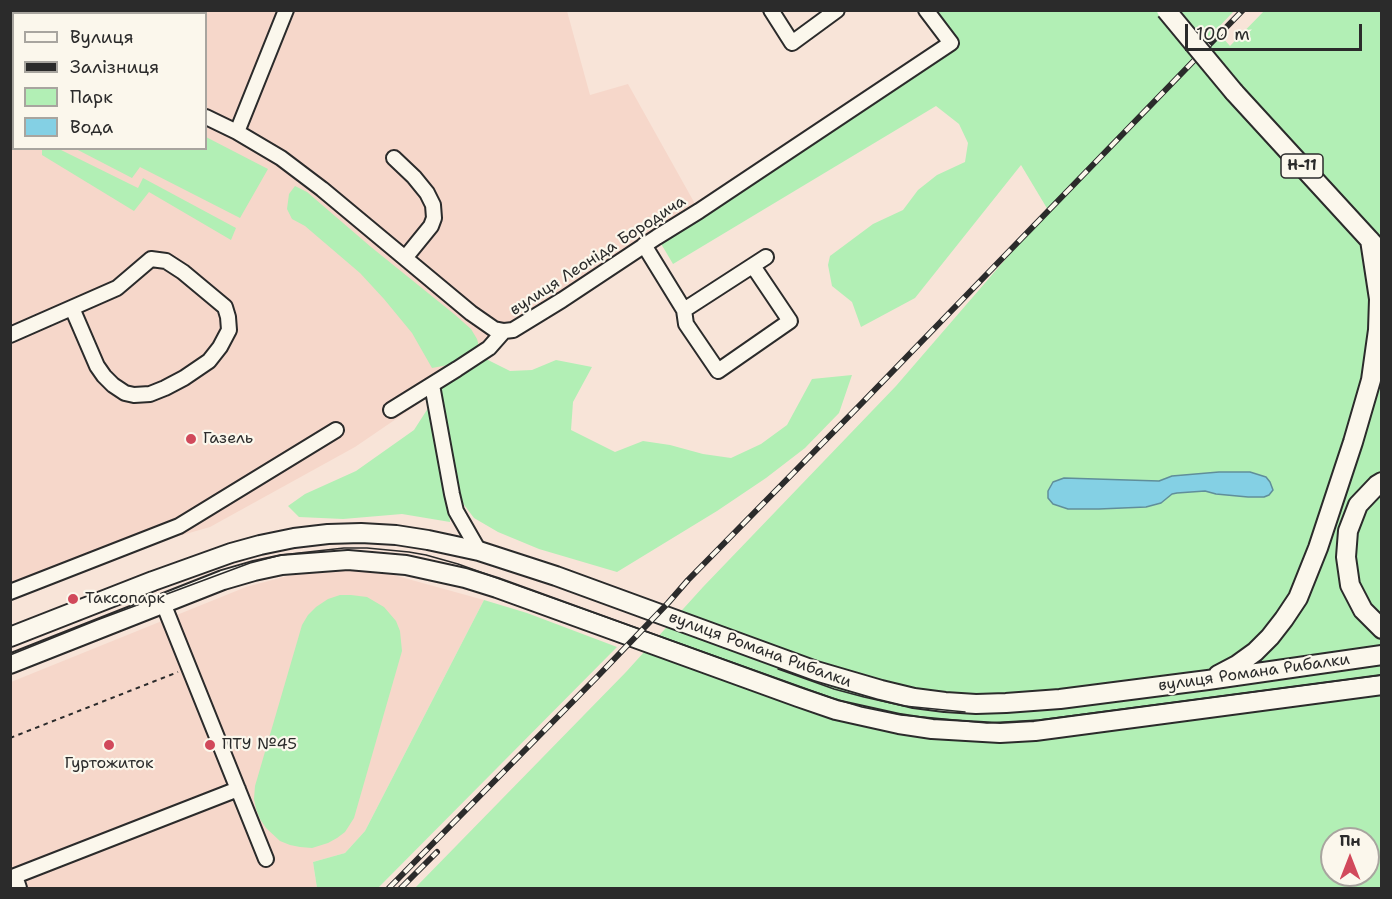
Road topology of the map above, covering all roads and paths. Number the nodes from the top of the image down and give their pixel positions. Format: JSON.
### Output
{"nodes":[{"id":1,"x":286,"y":10,"type":"edge"},
{"id":2,"x":771,"y":10,"type":"edge"},
{"id":3,"x":837,"y":10,"type":"edge"},
{"id":4,"x":926,"y":10,"type":"edge"},
{"id":5,"x":1166,"y":10,"type":"edge"},
{"id":6,"x":207,"y":117,"type":"edge"},
{"id":7,"x":237,"y":132,"type":"junction"},
{"id":8,"x":394,"y":158,"type":"dead end"},
{"id":9,"x":644,"y":245,"type":"junction"},
{"id":10,"x":1376,"y":246,"type":"edge"},
{"id":11,"x":766,"y":257,"type":"dead end"},
{"id":12,"x":405,"y":258,"type":"junction"},
{"id":13,"x":753,"y":266,"type":"junction"},
{"id":14,"x":72,"y":308,"type":"junction"},
{"id":15,"x":684,"y":310,"type":"junction"},
{"id":16,"x":504,"y":331,"type":"junction"},
{"id":17,"x":10,"y":335,"type":"edge"},
{"id":18,"x":432,"y":385,"type":"junction"},
{"id":19,"x":390,"y":410,"type":"dead end"},
{"id":20,"x":336,"y":430,"type":"dead end"},
{"id":21,"x":1382,"y":482,"type":"edge"},
{"id":22,"x":479,"y":551,"type":"junction"},
{"id":23,"x":10,"y":592,"type":"edge"},
{"id":24,"x":163,"y":603,"type":"junction"},
{"id":25,"x":1382,"y":629,"type":"edge"},
{"id":26,"x":10,"y":637,"type":"edge"},
{"id":27,"x":1382,"y":655,"type":"edge"},
{"id":28,"x":10,"y":664,"type":"edge"},
{"id":29,"x":189,"y":668,"type":"junction"},
{"id":30,"x":1208,"y":680,"type":"junction"},
{"id":31,"x":1379,"y":686,"type":"edge"},
{"id":32,"x":10,"y":738,"type":"edge"},
{"id":33,"x":238,"y":789,"type":"junction"},
{"id":34,"x":266,"y":859,"type":"dead end"},
{"id":35,"x":19,"y":888,"type":"edge"}],
"edges":[{"from":1,"to":7,"type":"street"},
{"from":2,"to":3,"type":"street"},
{"from":4,"to":9,"type":"street","name":"вулиця Леоніда Бородича"},
{"from":5,"to":10,"type":"main road","number":"Н-11","bridge":true},
{"from":6,"to":7,"type":"street","name":"вулиця Леоніда Бородича"},
{"from":7,"to":12,"type":"street","name":"вулиця Леоніда Бородича"},
{"from":8,"to":12,"type":"street"},
{"from":9,"to":15,"type":"street"},
{"from":9,"to":16,"type":"street","name":"вулиця Леоніда Бородича"},
{"from":10,"to":30,"type":"main road"},
{"from":11,"to":13,"type":"street"},
{"from":12,"to":16,"type":"street","name":"вулиця Леоніда Бородича"},
{"from":13,"to":15,"type":"street"},
{"from":13,"to":15,"type":"street"},
{"from":14,"to":14,"type":"street"},
{"from":14,"to":17,"type":"street"},
{"from":16,"to":18,"type":"street"},
{"from":18,"to":19,"type":"street"},
{"from":18,"to":22,"type":"street"},
{"from":20,"to":23,"type":"street"},
{"from":21,"to":25,"type":"main road"},
{"from":22,"to":26,"type":"main road","name":"вулиця Романа Рибалки"},
{"from":22,"to":30,"type":"main road","name":"вулиця Романа Рибалки"},
{"from":24,"to":28,"type":"main road","name":"вулиця Романа Рибалки"},
{"from":24,"to":29,"type":"street"},
{"from":24,"to":31,"type":"main road","name":"вулиця Романа Рибалки"},
{"from":27,"to":30,"type":"main road","name":"вулиця Романа Рибалки"},
{"from":29,"to":32,"type":"path"},
{"from":29,"to":33,"type":"street"},
{"from":33,"to":34,"type":"street"},
{"from":33,"to":35,"type":"street"}]}
